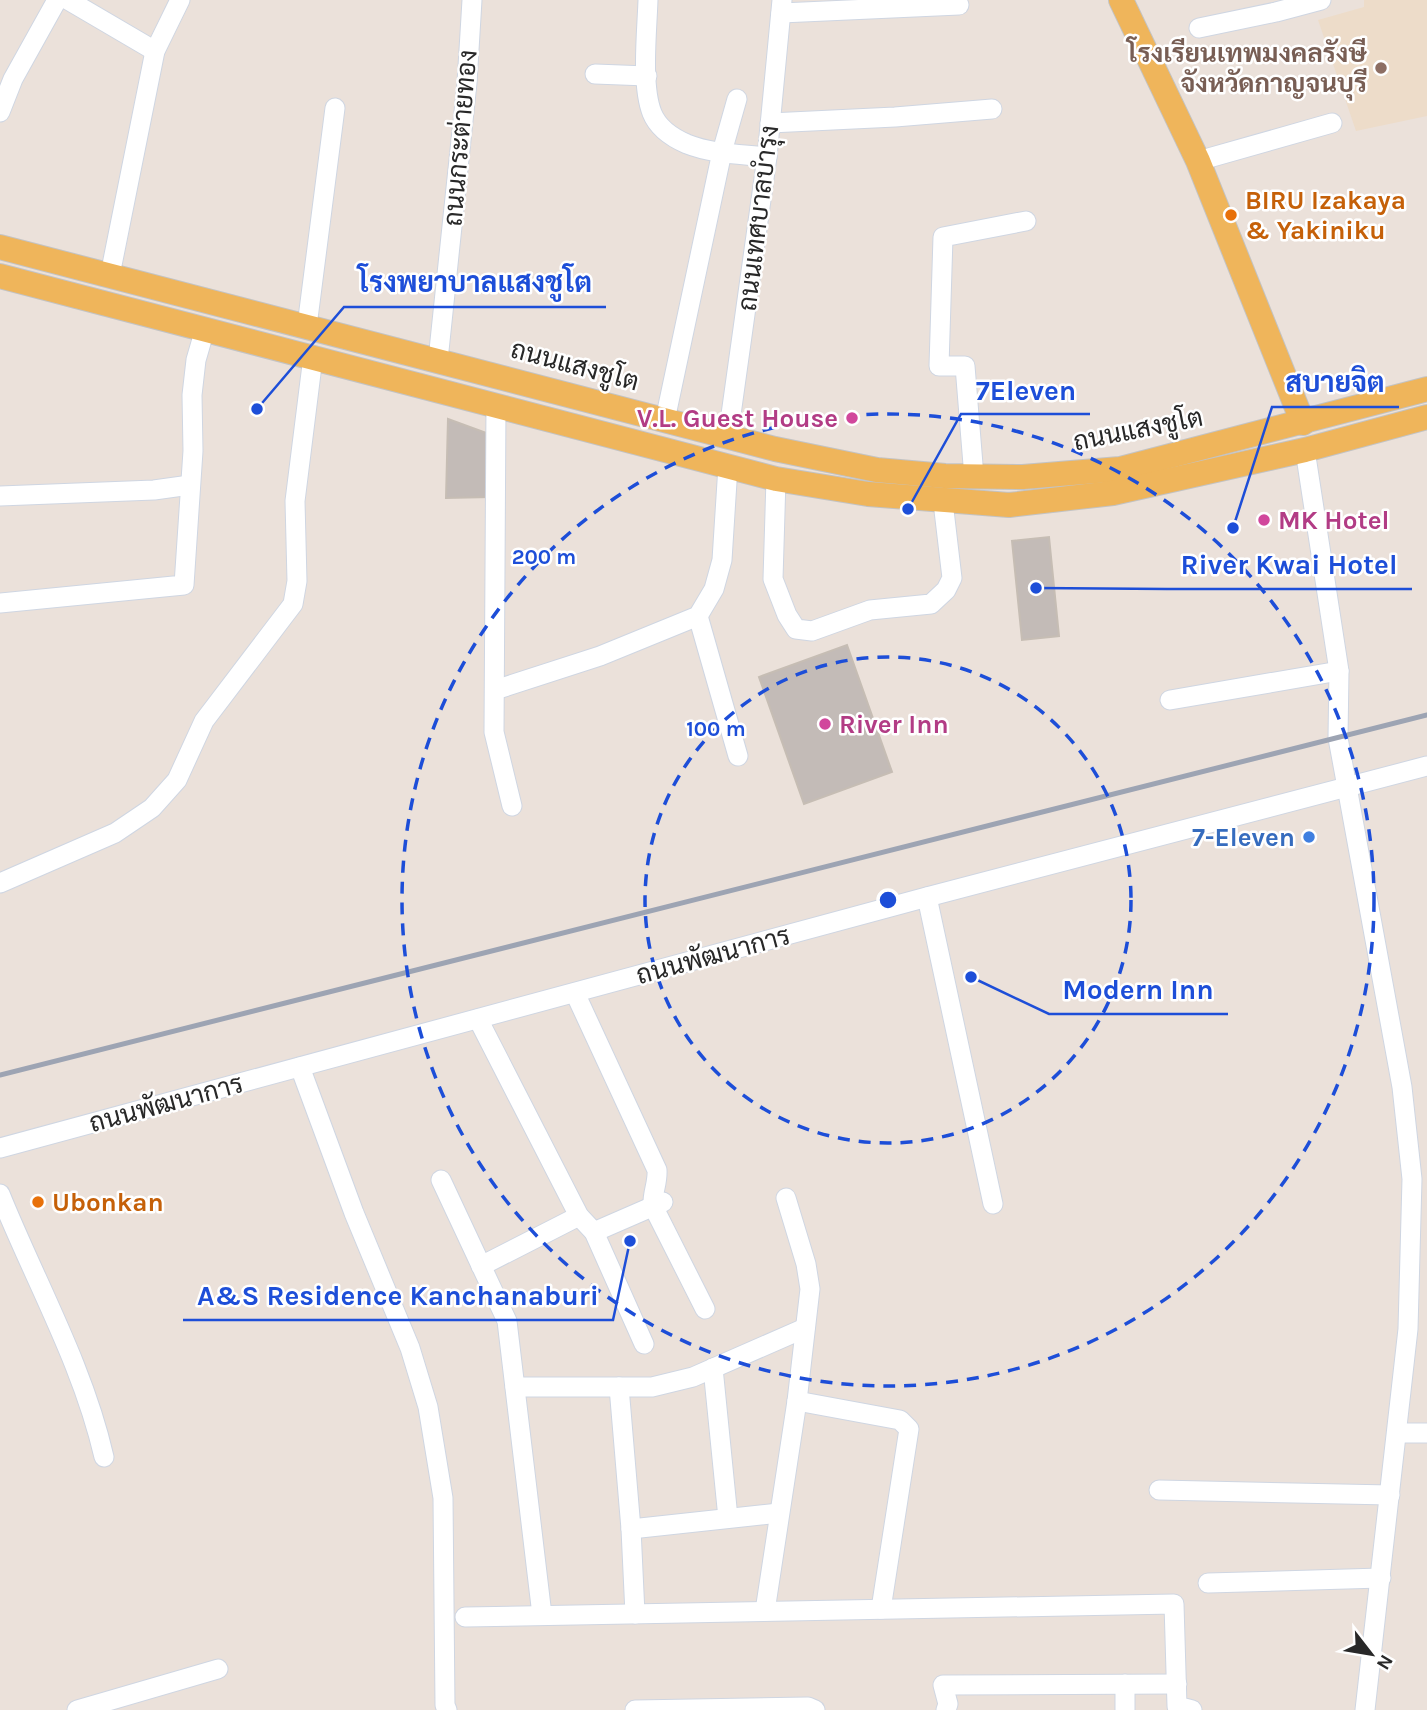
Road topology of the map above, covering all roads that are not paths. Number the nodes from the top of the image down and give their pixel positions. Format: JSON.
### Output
{"nodes":[{"id":1,"x":57,"y":0,"type":"edge"},
{"id":2,"x":68,"y":0,"type":"edge"},
{"id":3,"x":180,"y":0,"type":"edge"},
{"id":4,"x":472,"y":0,"type":"edge"},
{"id":5,"x":648,"y":0,"type":"edge"},
{"id":6,"x":1121,"y":0,"type":"edge"},
{"id":7,"x":1321,"y":0,"type":"edge"},
{"id":8,"x":959,"y":5,"type":"dead end"},
{"id":9,"x":781,"y":6,"type":"edge"},
{"id":10,"x":1199,"y":29,"type":"dead end"},
{"id":11,"x":155,"y":51,"type":"junction"},
{"id":12,"x":595,"y":74,"type":"dead end"},
{"id":13,"x":647,"y":76,"type":"junction"},
{"id":14,"x":737,"y":99,"type":"dead end"},
{"id":15,"x":335,"y":108,"type":"dead end"},
{"id":16,"x":992,"y":108,"type":"dead end"},
{"id":17,"x":0,"y":112,"type":"edge"},
{"id":18,"x":1332,"y":122,"type":"dead end"},
{"id":19,"x":770,"y":123,"type":"junction"},
{"id":20,"x":722,"y":152,"type":"junction"},
{"id":21,"x":767,"y":157,"type":"junction"},
{"id":22,"x":1198,"y":161,"type":"junction"},
{"id":23,"x":1026,"y":221,"type":"dead end"},
{"id":24,"x":0,"y":247,"type":"edge"},
{"id":25,"x":110,"y":275,"type":"junction"},
{"id":26,"x":0,"y":276,"type":"edge"},
{"id":27,"x":307,"y":326,"type":"junction"},
{"id":28,"x":205,"y":329,"type":"junction"},
{"id":29,"x":313,"y":357,"type":"junction"},
{"id":30,"x":438,"y":360,"type":"junction"},
{"id":31,"x":1427,"y":389,"type":"edge"},
{"id":32,"x":496,"y":405,"type":"junction"},
{"id":33,"x":1427,"y":417,"type":"edge"},
{"id":34,"x":665,"y":420,"type":"junction"},
{"id":35,"x":1303,"y":423,"type":"junction"},
{"id":36,"x":729,"y":436,"type":"junction"},
{"id":37,"x":1305,"y":450,"type":"junction"},
{"id":38,"x":728,"y":466,"type":"junction"},
{"id":39,"x":945,"y":476,"type":"junction"},
{"id":40,"x":974,"y":477,"type":"junction"},
{"id":41,"x":776,"y":479,"type":"junction"},
{"id":42,"x":190,"y":485,"type":"junction"},
{"id":43,"x":0,"y":496,"type":"edge"},
{"id":44,"x":943,"y":502,"type":"junction"},
{"id":45,"x":0,"y":603,"type":"edge"},
{"id":46,"x":698,"y":616,"type":"junction"},
{"id":47,"x":1339,"y":671,"type":"junction"},
{"id":48,"x":495,"y":690,"type":"junction"},
{"id":49,"x":1170,"y":700,"type":"dead end"},
{"id":50,"x":738,"y":756,"type":"dead end"},
{"id":51,"x":1427,"y":766,"type":"edge"},
{"id":52,"x":1346,"y":787,"type":"junction"},
{"id":53,"x":512,"y":806,"type":"dead end"},
{"id":54,"x":0,"y":883,"type":"edge"},
{"id":55,"x":927,"y":897,"type":"junction"},
{"id":56,"x":575,"y":993,"type":"junction"},
{"id":57,"x":478,"y":1019,"type":"junction"},
{"id":58,"x":300,"y":1067,"type":"junction"},
{"id":59,"x":0,"y":1148,"type":"edge"},
{"id":60,"x":1420,"y":1177,"type":"edge"},
{"id":61,"x":440,"y":1180,"type":"dead end"},
{"id":62,"x":0,"y":1194,"type":"edge"},
{"id":63,"x":786,"y":1198,"type":"dead end"},
{"id":64,"x":658,"y":1204,"type":"junction"},
{"id":65,"x":993,"y":1204,"type":"dead end"},
{"id":66,"x":579,"y":1216,"type":"junction"},
{"id":67,"x":594,"y":1232,"type":"junction"},
{"id":68,"x":481,"y":1266,"type":"junction"},
{"id":69,"x":705,"y":1309,"type":"dead end"},
{"id":70,"x":805,"y":1328,"type":"junction"},
{"id":71,"x":644,"y":1345,"type":"dead end"},
{"id":72,"x":713,"y":1368,"type":"junction"},
{"id":73,"x":515,"y":1387,"type":"junction"},
{"id":74,"x":619,"y":1387,"type":"junction"},
{"id":75,"x":797,"y":1401,"type":"junction"},
{"id":76,"x":1397,"y":1433,"type":"junction"},
{"id":77,"x":1427,"y":1433,"type":"edge"},
{"id":78,"x":104,"y":1457,"type":"dead end"},
{"id":79,"x":1159,"y":1490,"type":"dead end"},
{"id":80,"x":1390,"y":1495,"type":"junction"},
{"id":81,"x":779,"y":1513,"type":"junction"},
{"id":82,"x":729,"y":1518,"type":"junction"},
{"id":83,"x":631,"y":1529,"type":"junction"},
{"id":84,"x":1381,"y":1578,"type":"junction"},
{"id":85,"x":1208,"y":1583,"type":"dead end"},
{"id":86,"x":881,"y":1609,"type":"junction"},
{"id":87,"x":765,"y":1611,"type":"junction"},
{"id":88,"x":635,"y":1614,"type":"junction"},
{"id":89,"x":542,"y":1615,"type":"junction"},
{"id":90,"x":465,"y":1617,"type":"dead end"},
{"id":91,"x":218,"y":1669,"type":"dead end"},
{"id":92,"x":1125,"y":1684,"type":"junction"},
{"id":93,"x":1177,"y":1684,"type":"junction"},
{"id":94,"x":77,"y":1710,"type":"edge"},
{"id":95,"x":447,"y":1710,"type":"edge"},
{"id":96,"x":635,"y":1710,"type":"edge"},
{"id":97,"x":815,"y":1710,"type":"edge"},
{"id":98,"x":946,"y":1710,"type":"edge"},
{"id":99,"x":1125,"y":1710,"type":"edge"},
{"id":100,"x":1192,"y":1710,"type":"edge"},
{"id":101,"x":1365,"y":1710,"type":"edge"}],
"edges":[{"from":1,"to":17,"type":"street"},
{"from":2,"to":11,"type":"street"},
{"from":3,"to":11,"type":"street"},
{"from":4,"to":30,"type":"street","name":"ถนนกระต่ายทอง"},
{"from":5,"to":13,"type":"street"},
{"from":6,"to":22,"type":"main road"},
{"from":7,"to":10,"type":"street"},
{"from":8,"to":9,"type":"street"},
{"from":9,"to":19,"type":"street","name":"ถนนเทศบาลบำรุง"},
{"from":11,"to":25,"type":"street"},
{"from":12,"to":13,"type":"street"},
{"from":13,"to":20,"type":"street"},
{"from":14,"to":20,"type":"street"},
{"from":15,"to":27,"type":"street"},
{"from":16,"to":19,"type":"street"},
{"from":18,"to":22,"type":"street"},
{"from":19,"to":21,"type":"street","name":"ถนนเทศบาลบำรุง"},
{"from":20,"to":21,"type":"street"},
{"from":20,"to":34,"type":"street"},
{"from":21,"to":36,"type":"street","name":"ถนนเทศบาลบำรุง"},
{"from":22,"to":35,"type":"main road"},
{"from":23,"to":40,"type":"street"},
{"from":24,"to":25,"type":"main road","name":"ถนนแสงชูโต"},
{"from":25,"to":27,"type":"main road","name":"ถนนแสงชูโต"},
{"from":26,"to":28,"type":"main road","name":"ถนนแสงชูโต"},
{"from":27,"to":30,"type":"main road","name":"ถนนแสงชูโต"},
{"from":28,"to":29,"type":"main road","name":"ถนนแสงชูโต"},
{"from":28,"to":42,"type":"street"},
{"from":29,"to":32,"type":"main road","name":"ถนนแสงชูโต"},
{"from":29,"to":54,"type":"street"},
{"from":30,"to":34,"type":"main road","name":"ถนนแสงชูโต"},
{"from":31,"to":35,"type":"main road","name":"ถนนแสงชูโต"},
{"from":32,"to":38,"type":"main road","name":"ถนนแสงชูโต"},
{"from":32,"to":48,"type":"street"},
{"from":33,"to":37,"type":"main road","name":"ถนนแสงชูโต"},
{"from":34,"to":36,"type":"main road","name":"ถนนแสงชูโต"},
{"from":35,"to":40,"type":"main road","name":"ถนนแสงชูโต"},
{"from":36,"to":39,"type":"main road","name":"ถนนแสงชูโต"},
{"from":37,"to":44,"type":"main road","name":"ถนนแสงชูโต"},
{"from":37,"to":47,"type":"street"},
{"from":38,"to":41,"type":"main road","name":"ถนนแสงชูโต"},
{"from":38,"to":46,"type":"street"},
{"from":39,"to":40,"type":"main road","name":"ถนนแสงชูโต"},
{"from":39,"to":44,"type":"main road"},
{"from":41,"to":44,"type":"main road","name":"ถนนแสงชูโต"},
{"from":41,"to":44,"type":"street"},
{"from":42,"to":43,"type":"street"},
{"from":42,"to":45,"type":"street"},
{"from":46,"to":48,"type":"street"},
{"from":46,"to":50,"type":"street"},
{"from":47,"to":49,"type":"street"},
{"from":47,"to":52,"type":"street"},
{"from":48,"to":53,"type":"street"},
{"from":51,"to":52,"type":"street","name":"ถนนพัฒนาการ"},
{"from":52,"to":55,"type":"street","name":"ถนนพัฒนาการ"},
{"from":52,"to":60,"type":"street"},
{"from":55,"to":56,"type":"street","name":"ถนนพัฒนาการ"},
{"from":55,"to":65,"type":"street"},
{"from":56,"to":57,"type":"street","name":"ถนนพัฒนาการ"},
{"from":56,"to":64,"type":"street"},
{"from":57,"to":58,"type":"street","name":"ถนนพัฒนาการ"},
{"from":57,"to":66,"type":"street"},
{"from":58,"to":59,"type":"street","name":"ถนนพัฒนาการ"},
{"from":58,"to":95,"type":"street"},
{"from":60,"to":76,"type":"street"},
{"from":61,"to":68,"type":"street"},
{"from":62,"to":78,"type":"street"},
{"from":63,"to":70,"type":"street"},
{"from":64,"to":67,"type":"street"},
{"from":64,"to":69,"type":"street"},
{"from":66,"to":67,"type":"street"},
{"from":66,"to":68,"type":"street"},
{"from":67,"to":71,"type":"street"},
{"from":68,"to":73,"type":"street"},
{"from":70,"to":72,"type":"street"},
{"from":70,"to":75,"type":"street"},
{"from":72,"to":74,"type":"street"},
{"from":72,"to":82,"type":"street"},
{"from":73,"to":74,"type":"street"},
{"from":73,"to":89,"type":"street"},
{"from":74,"to":83,"type":"street"},
{"from":75,"to":81,"type":"street"},
{"from":75,"to":86,"type":"street"},
{"from":76,"to":77,"type":"street"},
{"from":76,"to":80,"type":"street"},
{"from":79,"to":80,"type":"street"},
{"from":80,"to":84,"type":"street"},
{"from":81,"to":82,"type":"street"},
{"from":81,"to":87,"type":"street"},
{"from":82,"to":83,"type":"street"},
{"from":83,"to":88,"type":"street"},
{"from":84,"to":85,"type":"street"},
{"from":84,"to":101,"type":"street"},
{"from":86,"to":87,"type":"street"},
{"from":86,"to":93,"type":"street"},
{"from":87,"to":88,"type":"street"},
{"from":88,"to":89,"type":"street"},
{"from":89,"to":90,"type":"street"},
{"from":91,"to":94,"type":"street"},
{"from":92,"to":93,"type":"street"},
{"from":92,"to":98,"type":"street"},
{"from":92,"to":99,"type":"street"},
{"from":93,"to":100,"type":"street"},
{"from":96,"to":97,"type":"street"}]}
